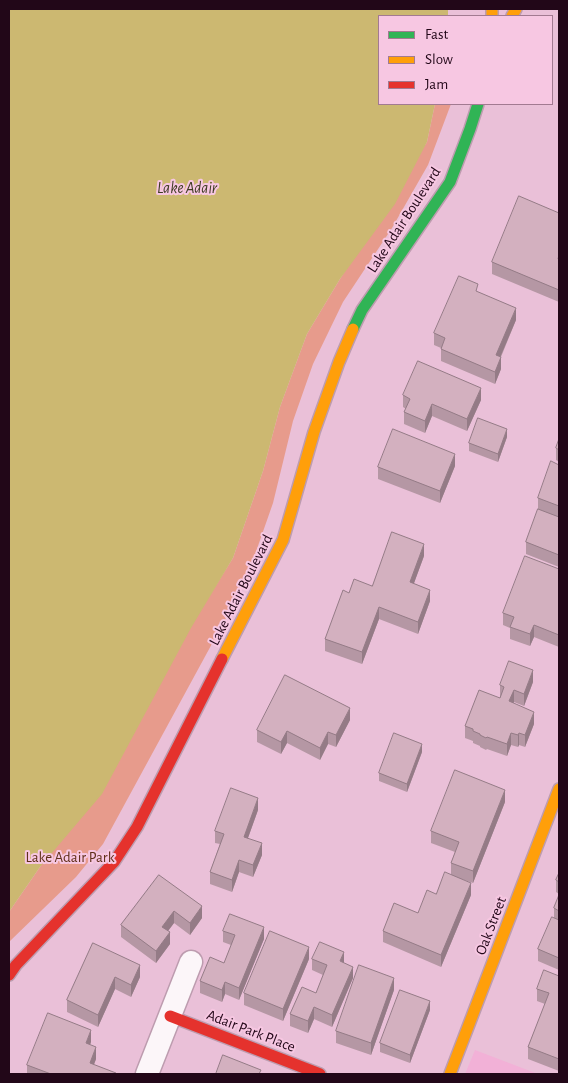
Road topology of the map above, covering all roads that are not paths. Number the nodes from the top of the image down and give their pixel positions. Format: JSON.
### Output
{"nodes":[{"id":1,"x":478,"y":105,"type":"edge"},
{"id":2,"x":559,"y":789,"type":"edge"},
{"id":3,"x":191,"y":962,"type":"dead end"},
{"id":4,"x":9,"y":975,"type":"edge"},
{"id":5,"x":170,"y":1016,"type":"junction"},
{"id":6,"x":147,"y":1074,"type":"edge"},
{"id":7,"x":320,"y":1074,"type":"edge"},
{"id":8,"x":450,"y":1074,"type":"edge"}],
"edges":[{"from":1,"to":4,"type":"street","name":"Lake Adair Boulevard"},
{"from":2,"to":8,"type":"street","name":"Oak Street"},
{"from":3,"to":5,"type":"street"},
{"from":5,"to":6,"type":"street"},
{"from":5,"to":7,"type":"street","name":"Adair Park Place"}]}
